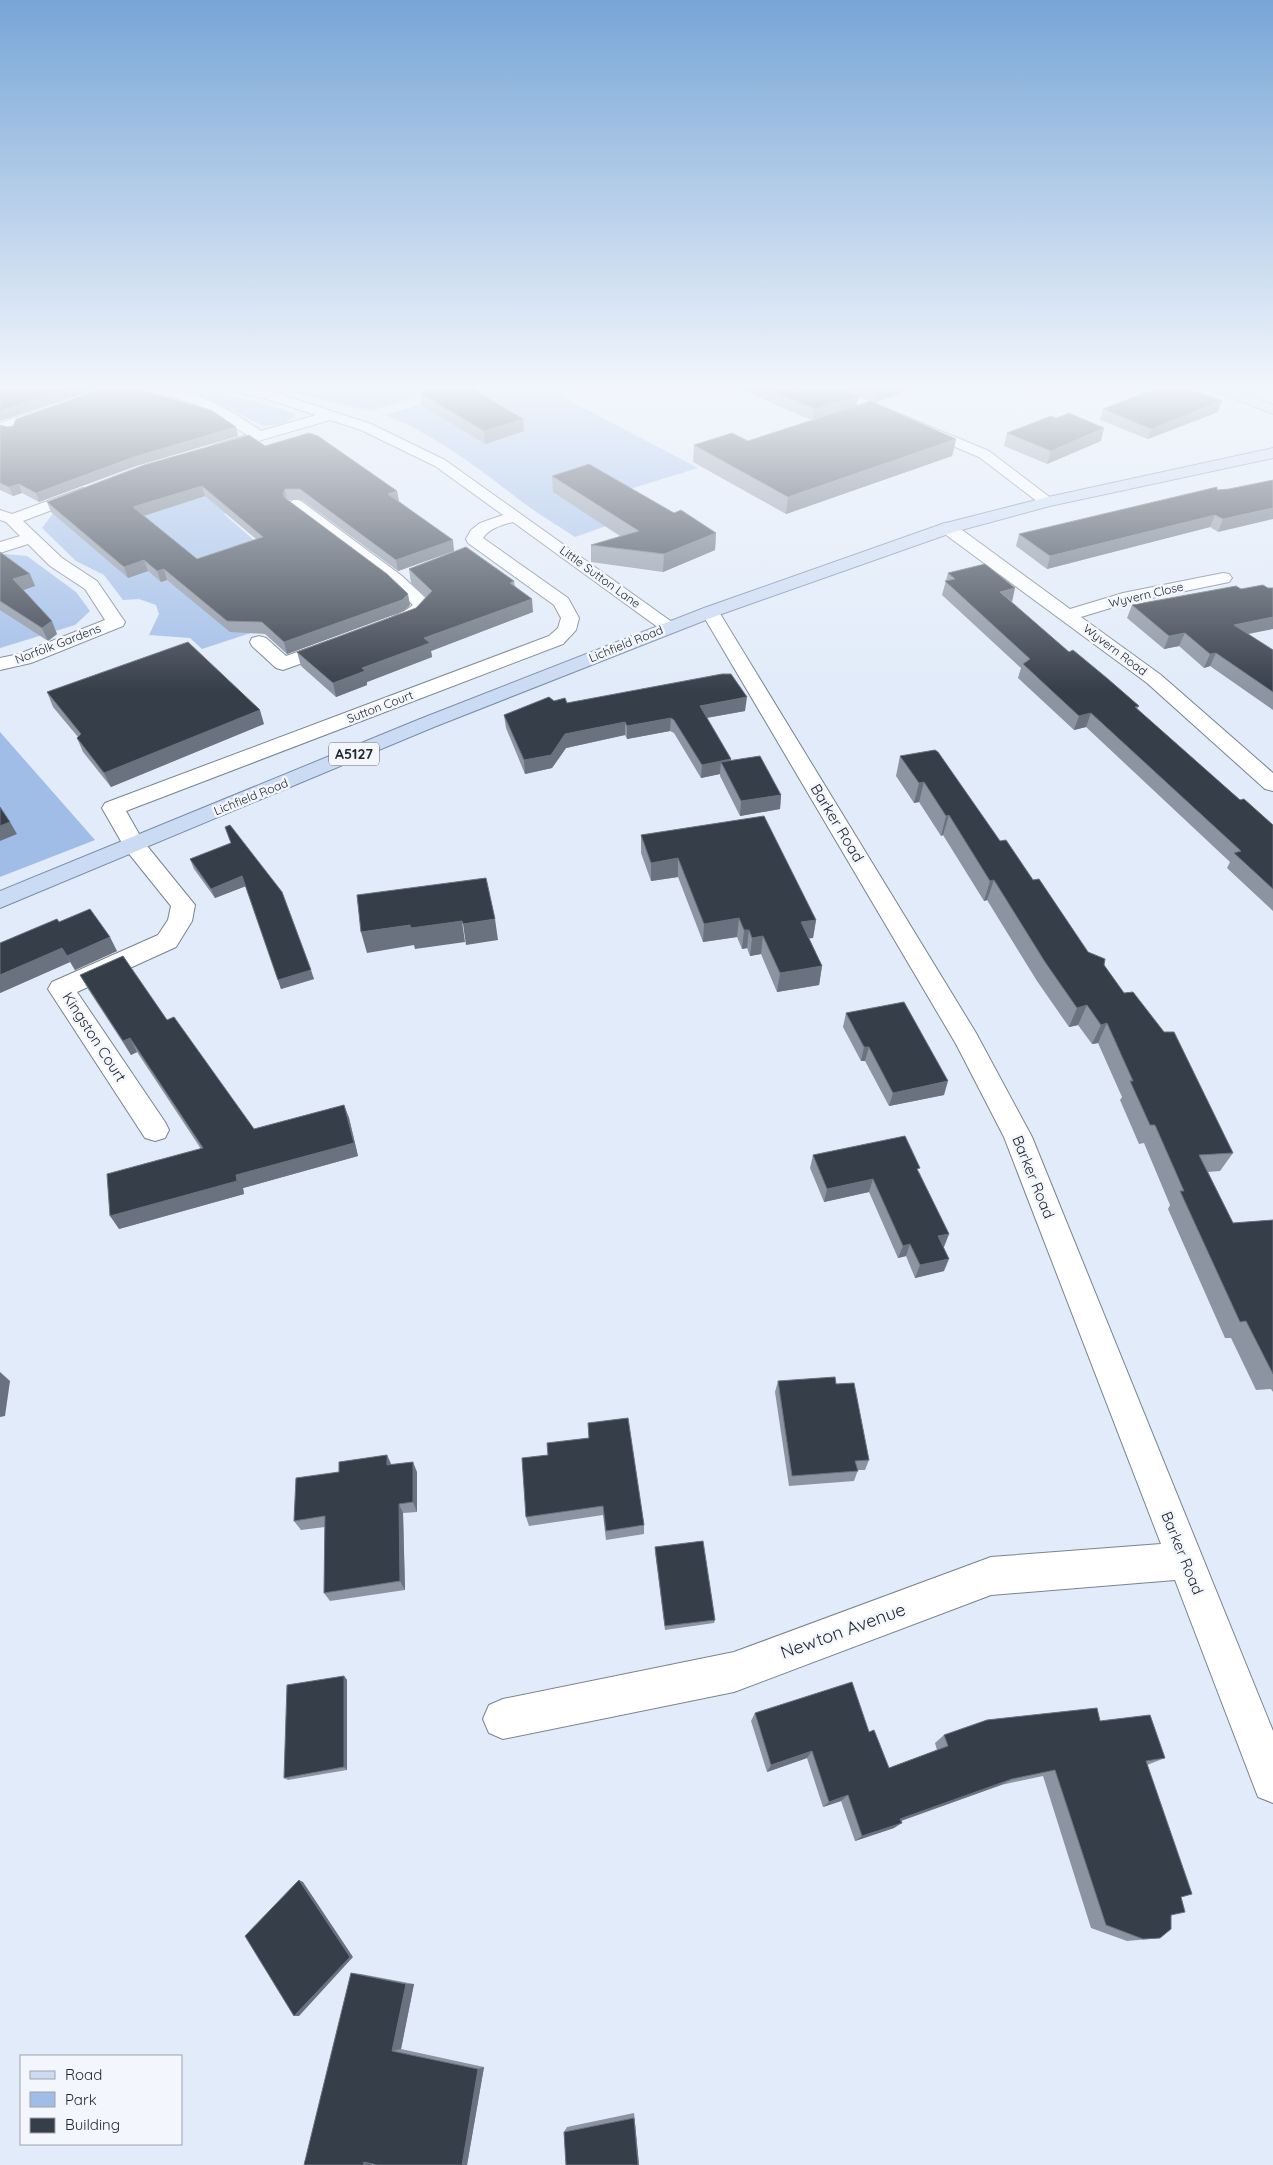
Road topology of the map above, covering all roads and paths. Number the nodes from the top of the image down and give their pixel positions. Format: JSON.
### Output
{"nodes":[{"id":1,"x":92,"y":489,"type":"edge"},
{"id":2,"x":477,"y":489,"type":"edge"},
{"id":3,"x":1031,"y":489,"type":"edge"},
{"id":4,"x":1108,"y":489,"type":"edge"},
{"id":5,"x":1048,"y":502,"type":"junction"},
{"id":6,"x":295,"y":504,"type":"edge"},
{"id":7,"x":515,"y":516,"type":"junction"},
{"id":8,"x":6,"y":517,"type":"edge"},
{"id":9,"x":948,"y":528,"type":"junction"},
{"id":10,"x":31,"y":538,"type":"junction"},
{"id":11,"x":0,"y":548,"type":"edge"},
{"id":12,"x":414,"y":573,"type":"edge"},
{"id":13,"x":1223,"y":578,"type":"dead end"},
{"id":14,"x":396,"y":580,"type":"junction"},
{"id":15,"x":710,"y":612,"type":"junction"},
{"id":16,"x":1069,"y":615,"type":"junction"},
{"id":17,"x":670,"y":627,"type":"junction"},
{"id":18,"x":374,"y":630,"type":"edge"},
{"id":19,"x":347,"y":640,"type":"edge"},
{"id":20,"x":259,"y":642,"type":"dead end"},
{"id":21,"x":0,"y":664,"type":"edge"},
{"id":22,"x":1273,"y":784,"type":"edge"},
{"id":23,"x":134,"y":845,"type":"junction"},
{"id":24,"x":0,"y":900,"type":"edge"},
{"id":25,"x":155,"y":1130,"type":"dead end"},
{"id":26,"x":1185,"y":1561,"type":"junction"},
{"id":27,"x":503,"y":1719,"type":"dead end"},
{"id":28,"x":1273,"y":1782,"type":"edge"}],
"edges":[{"from":1,"to":8,"type":"street"},
{"from":2,"to":7,"type":"street","name":"Little Sutton Lane"},
{"from":3,"to":5,"type":"street"},
{"from":4,"to":5,"type":"main road","name":"Lichfield Road","number":"A5127"},
{"from":5,"to":9,"type":"main road","name":"Lichfield Road","number":"A5127"},
{"from":6,"to":14,"type":"street"},
{"from":7,"to":17,"type":"street","name":"Little Sutton Lane"},
{"from":7,"to":23,"type":"street","name":"Sutton Court"},
{"from":8,"to":10,"type":"street"},
{"from":9,"to":15,"type":"main road","name":"Lichfield Road","number":"A5127"},
{"from":9,"to":16,"type":"street","name":"Wyvern Road"},
{"from":10,"to":11,"type":"street"},
{"from":10,"to":21,"type":"street","name":"Norfolk Gardens"},
{"from":12,"to":14,"type":"street"},
{"from":13,"to":16,"type":"street","name":"Wyvern Close"},
{"from":14,"to":18,"type":"street"},
{"from":15,"to":17,"type":"main road","name":"Lichfield Road","number":"A5127"},
{"from":15,"to":26,"type":"street","name":"Barker Road"},
{"from":16,"to":22,"type":"street","name":"Wyvern Road"},
{"from":17,"to":23,"type":"main road","name":"Lichfield Road","number":"A5127"},
{"from":19,"to":20,"type":"street"},
{"from":23,"to":24,"type":"main road","name":"Lichfield Road","number":"A5127"},
{"from":23,"to":25,"type":"street","name":"Kingston Court"},
{"from":26,"to":27,"type":"street","name":"Newton Avenue"},
{"from":26,"to":28,"type":"street","name":"Barker Road"}]}
